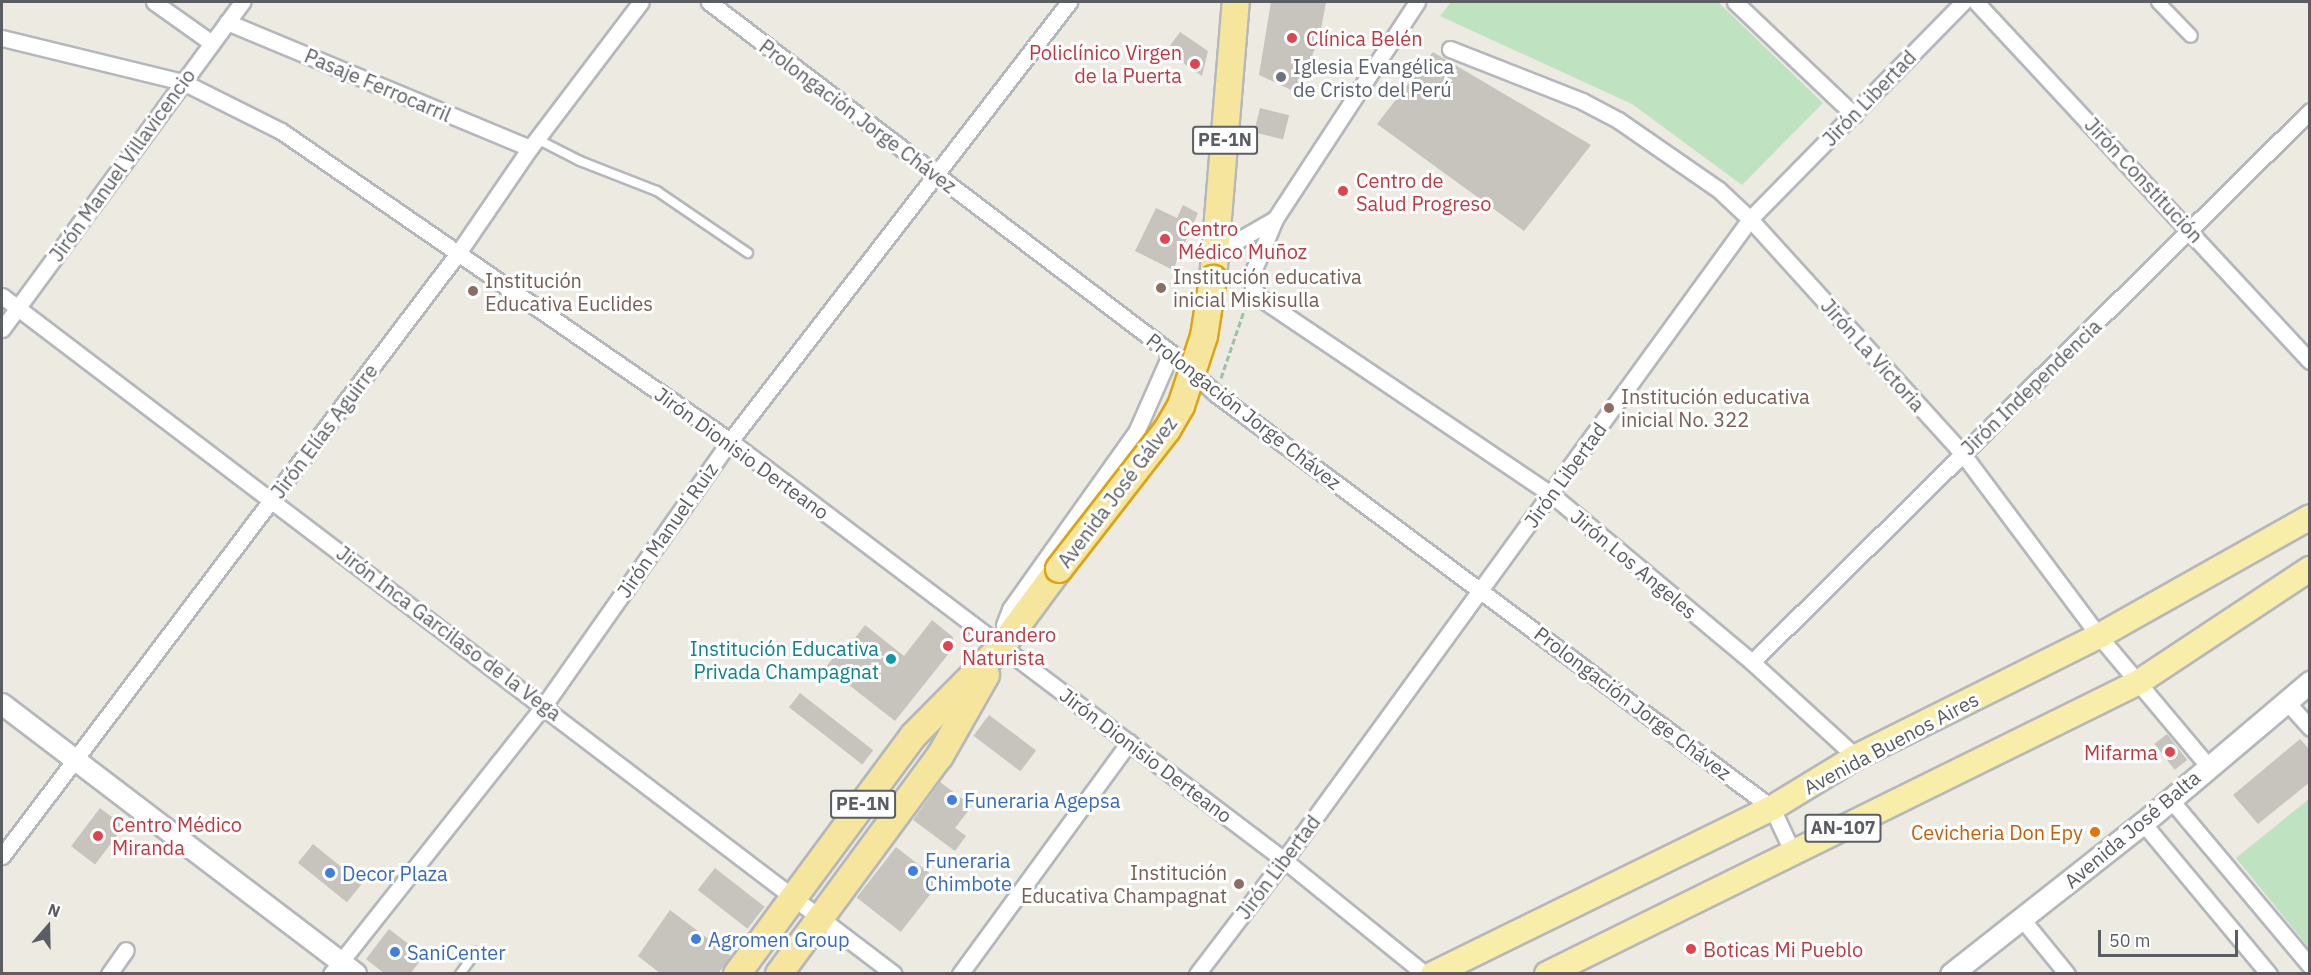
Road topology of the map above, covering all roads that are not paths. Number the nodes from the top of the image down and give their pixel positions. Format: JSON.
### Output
{"nodes":[{"id":1,"x":154,"y":2,"type":"edge"},
{"id":2,"x":242,"y":2,"type":"edge"},
{"id":3,"x":641,"y":2,"type":"edge"},
{"id":4,"x":709,"y":2,"type":"edge"},
{"id":5,"x":1069,"y":2,"type":"edge"},
{"id":6,"x":1236,"y":2,"type":"edge"},
{"id":7,"x":1417,"y":2,"type":"edge"},
{"id":8,"x":1735,"y":2,"type":"edge"},
{"id":9,"x":1963,"y":2,"type":"edge"},
{"id":10,"x":1976,"y":2,"type":"edge"},
{"id":11,"x":2158,"y":2,"type":"edge"},
{"id":12,"x":227,"y":22,"type":"junction"},
{"id":13,"x":2191,"y":36,"type":"dead end"},
{"id":14,"x":2,"y":38,"type":"edge"},
{"id":15,"x":212,"y":43,"type":"junction"},
{"id":16,"x":1450,"y":49,"type":"dead end"},
{"id":17,"x":183,"y":82,"type":"junction"},
{"id":18,"x":2310,"y":111,"type":"edge"},
{"id":19,"x":1854,"y":115,"type":"junction"},
{"id":20,"x":533,"y":144,"type":"junction"},
{"id":21,"x":936,"y":176,"type":"junction"},
{"id":22,"x":1275,"y":219,"type":"junction"},
{"id":23,"x":1750,"y":219,"type":"junction"},
{"id":24,"x":2192,"y":230,"type":"junction"},
{"id":25,"x":458,"y":253,"type":"junction"},
{"id":26,"x":1216,"y":253,"type":"junction"},
{"id":27,"x":748,"y":254,"type":"dead end"},
{"id":28,"x":2,"y":296,"type":"edge"},
{"id":29,"x":17,"y":307,"type":"junction"},
{"id":30,"x":2,"y":329,"type":"edge"},
{"id":31,"x":1171,"y":353,"type":"junction"},
{"id":32,"x":2310,"y":361,"type":"edge"},
{"id":33,"x":730,"y":441,"type":"junction"},
{"id":34,"x":1962,"y":453,"type":"junction"},
{"id":35,"x":1551,"y":494,"type":"junction"},
{"id":36,"x":273,"y":499,"type":"junction"},
{"id":37,"x":2310,"y":517,"type":"edge"},
{"id":38,"x":2310,"y":569,"type":"edge"},
{"id":39,"x":1482,"y":588,"type":"junction"},
{"id":40,"x":2099,"y":636,"type":"junction"},
{"id":41,"x":1004,"y":643,"type":"junction"},
{"id":42,"x":1752,"y":662,"type":"junction"},
{"id":43,"x":2139,"y":682,"type":"junction"},
{"id":44,"x":2310,"y":682,"type":"edge"},
{"id":45,"x":2286,"y":701,"type":"junction"},
{"id":46,"x":2,"y":704,"type":"edge"},
{"id":47,"x":545,"y":704,"type":"junction"},
{"id":48,"x":2310,"y":728,"type":"edge"},
{"id":49,"x":1129,"y":742,"type":"junction"},
{"id":50,"x":1856,"y":757,"type":"junction"},
{"id":51,"x":76,"y":760,"type":"junction"},
{"id":52,"x":2208,"y":766,"type":"junction"},
{"id":53,"x":2170,"y":799,"type":"junction"},
{"id":54,"x":1772,"y":808,"type":"junction"},
{"id":55,"x":2143,"y":823,"type":"junction"},
{"id":56,"x":1793,"y":853,"type":"junction"},
{"id":57,"x":2,"y":856,"type":"edge"},
{"id":58,"x":1284,"y":860,"type":"junction"},
{"id":59,"x":793,"y":898,"type":"junction"},
{"id":60,"x":820,"y":918,"type":"junction"},
{"id":61,"x":2022,"y":919,"type":"junction"},
{"id":62,"x":126,"y":950,"type":"dead end"},
{"id":63,"x":476,"y":952,"type":"dead end"},
{"id":64,"x":2310,"y":966,"type":"edge"},
{"id":65,"x":342,"y":969,"type":"edge"},
{"id":66,"x":108,"y":974,"type":"edge"},
{"id":67,"x":460,"y":974,"type":"edge"},
{"id":68,"x":737,"y":974,"type":"edge"},
{"id":69,"x":778,"y":974,"type":"edge"},
{"id":70,"x":894,"y":974,"type":"edge"},
{"id":71,"x":960,"y":974,"type":"edge"},
{"id":72,"x":1197,"y":974,"type":"edge"},
{"id":73,"x":1425,"y":974,"type":"edge"},
{"id":74,"x":1433,"y":974,"type":"edge"},
{"id":75,"x":1547,"y":974,"type":"edge"},
{"id":76,"x":1951,"y":974,"type":"edge"},
{"id":77,"x":2067,"y":974,"type":"edge"},
{"id":78,"x":2269,"y":974,"type":"edge"}],
"edges":[{"from":1,"to":15,"type":"street"},
{"from":2,"to":12,"type":"street","name":"Jirón Manuel Villavicencio"},
{"from":3,"to":20,"type":"street","name":"Jirón Elías Aguirre"},
{"from":4,"to":21,"type":"street","name":"Prolongación Jorge Chávez"},
{"from":5,"to":21,"type":"street","name":"Jirón Manuel Ruiz"},
{"from":6,"to":26,"type":"highway","name":"Avenida José Gálvez","number":"PE-1N"},
{"from":7,"to":22,"type":"street"},
{"from":8,"to":19,"type":"street"},
{"from":9,"to":19,"type":"street","name":"Jirón Libertad"},
{"from":10,"to":24,"type":"street","name":"Jirón Constitución"},
{"from":11,"to":13,"type":"street"},
{"from":12,"to":15,"type":"street","name":"Jirón Manuel Villavicencio"},
{"from":12,"to":20,"type":"street","name":"Pasaje Ferrocarril"},
{"from":14,"to":17,"type":"street","name":"Jirón Dionisio Derteano"},
{"from":15,"to":17,"type":"street","name":"Jirón Manuel Villavicencio"},
{"from":16,"to":23,"type":"street","name":"Jirón La Victoria"},
{"from":17,"to":25,"type":"street","name":"Jirón Dionisio Derteano"},
{"from":17,"to":29,"type":"street","name":"Jirón Manuel Villavicencio"},
{"from":18,"to":24,"type":"street","name":"Jirón Independencia"},
{"from":19,"to":23,"type":"street","name":"Jirón Libertad"},
{"from":20,"to":25,"type":"street","name":"Jirón Elías Aguirre"},
{"from":20,"to":27,"type":"lane"},
{"from":21,"to":31,"type":"street","name":"Prolongación Jorge Chávez"},
{"from":21,"to":33,"type":"street","name":"Jirón Manuel Ruiz"},
{"from":22,"to":26,"type":"street"},
{"from":22,"to":35,"type":"street","name":"Jirón Los Angeles"},
{"from":23,"to":34,"type":"street","name":"Jirón La Victoria"},
{"from":23,"to":35,"type":"street","name":"Jirón Libertad"},
{"from":24,"to":32,"type":"street","name":"Jirón Constitución"},
{"from":24,"to":34,"type":"street","name":"Jirón Independencia"},
{"from":25,"to":33,"type":"street","name":"Jirón Dionisio Derteano"},
{"from":25,"to":36,"type":"street","name":"Jirón Elías Aguirre"},
{"from":26,"to":41,"type":"highway","name":"Avenida José Gálvez","number":"PE-1N","bridge":true},
{"from":28,"to":29,"type":"street","name":"Jirón Inca Garcilaso de la Vega"},
{"from":29,"to":30,"type":"street","name":"Jirón Manuel Villavicencio"},
{"from":29,"to":36,"type":"street","name":"Jirón Inca Garcilaso de la Vega"},
{"from":31,"to":39,"type":"street","name":"Prolongación Jorge Chávez"},
{"from":31,"to":41,"type":"street"},
{"from":33,"to":41,"type":"street","name":"Jirón Dionisio Derteano"},
{"from":33,"to":47,"type":"street","name":"Jirón Manuel Ruiz"},
{"from":34,"to":40,"type":"street","name":"Jirón La Victoria"},
{"from":34,"to":42,"type":"street","name":"Jirón Independencia"},
{"from":35,"to":39,"type":"street","name":"Jirón Libertad"},
{"from":35,"to":42,"type":"street","name":"Jirón Los Angeles"},
{"from":36,"to":47,"type":"street","name":"Jirón Inca Garcilaso de la Vega"},
{"from":36,"to":51,"type":"street","name":"Jirón Elías Aguirre"},
{"from":37,"to":40,"type":"main road","name":"Avenida Buenos Aires","number":"AN-107"},
{"from":38,"to":43,"type":"main road","number":"AN-107"},
{"from":39,"to":54,"type":"street","name":"Prolongación Jorge Chávez"},
{"from":39,"to":58,"type":"street","name":"Jirón Libertad"},
{"from":40,"to":43,"type":"street","name":"Jirón La Victoria"},
{"from":40,"to":50,"type":"main road","name":"Avenida Buenos Aires","number":"AN-107"},
{"from":41,"to":49,"type":"street","name":"Jirón Dionisio Derteano"},
{"from":41,"to":59,"type":"highway","name":"Avenida José Gálvez","number":"PE-1N"},
{"from":41,"to":60,"type":"highway","name":"Avenida José Gálvez","number":"PE-1N"},
{"from":42,"to":50,"type":"street","name":"Jirón Los Angeles"},
{"from":43,"to":52,"type":"street","name":"Jirón La Victoria"},
{"from":43,"to":56,"type":"main road","number":"AN-107"},
{"from":44,"to":45,"type":"main road","name":"Avenida José Balta"},
{"from":45,"to":48,"type":"street"},
{"from":45,"to":52,"type":"main road","name":"Avenida José Balta"},
{"from":46,"to":51,"type":"street"},
{"from":47,"to":59,"type":"street","name":"Jirón Inca Garcilaso de la Vega"},
{"from":47,"to":65,"type":"street","name":"Jirón Manuel Ruiz"},
{"from":49,"to":58,"type":"street","name":"Jirón Dionisio Derteano"},
{"from":49,"to":71,"type":"street"},
{"from":50,"to":54,"type":"main road","name":"Avenida Buenos Aires","number":"AN-107"},
{"from":51,"to":57,"type":"street","name":"Jirón Elías Aguirre"},
{"from":51,"to":65,"type":"street"},
{"from":52,"to":53,"type":"main road","name":"Avenida José Balta"},
{"from":53,"to":55,"type":"main road","name":"Avenida José Balta"},
{"from":53,"to":64,"type":"street"},
{"from":54,"to":56,"type":"street","name":"Prolongación Jorge Chávez"},
{"from":54,"to":74,"type":"main road","name":"Avenida Buenos Aires","number":"AN-107"},
{"from":55,"to":61,"type":"main road","name":"Avenida José Balta"},
{"from":55,"to":78,"type":"street"},
{"from":56,"to":75,"type":"main road","number":"AN-107"},
{"from":58,"to":72,"type":"street","name":"Jirón Libertad"},
{"from":58,"to":73,"type":"street","name":"Jirón Dionisio Derteano"},
{"from":59,"to":60,"type":"street","name":"Jirón Inca Garcilaso de la Vega"},
{"from":59,"to":68,"type":"highway","name":"Avenida José Gálvez","number":"PE-1N"},
{"from":60,"to":69,"type":"highway","name":"Avenida José Gálvez","number":"PE-1N"},
{"from":60,"to":70,"type":"street","name":"Jirón Inca Garcilaso de la Vega"},
{"from":61,"to":76,"type":"main road","name":"Avenida José Balta"},
{"from":61,"to":77,"type":"street"},
{"from":62,"to":66,"type":"street"},
{"from":63,"to":67,"type":"lane"}]}
